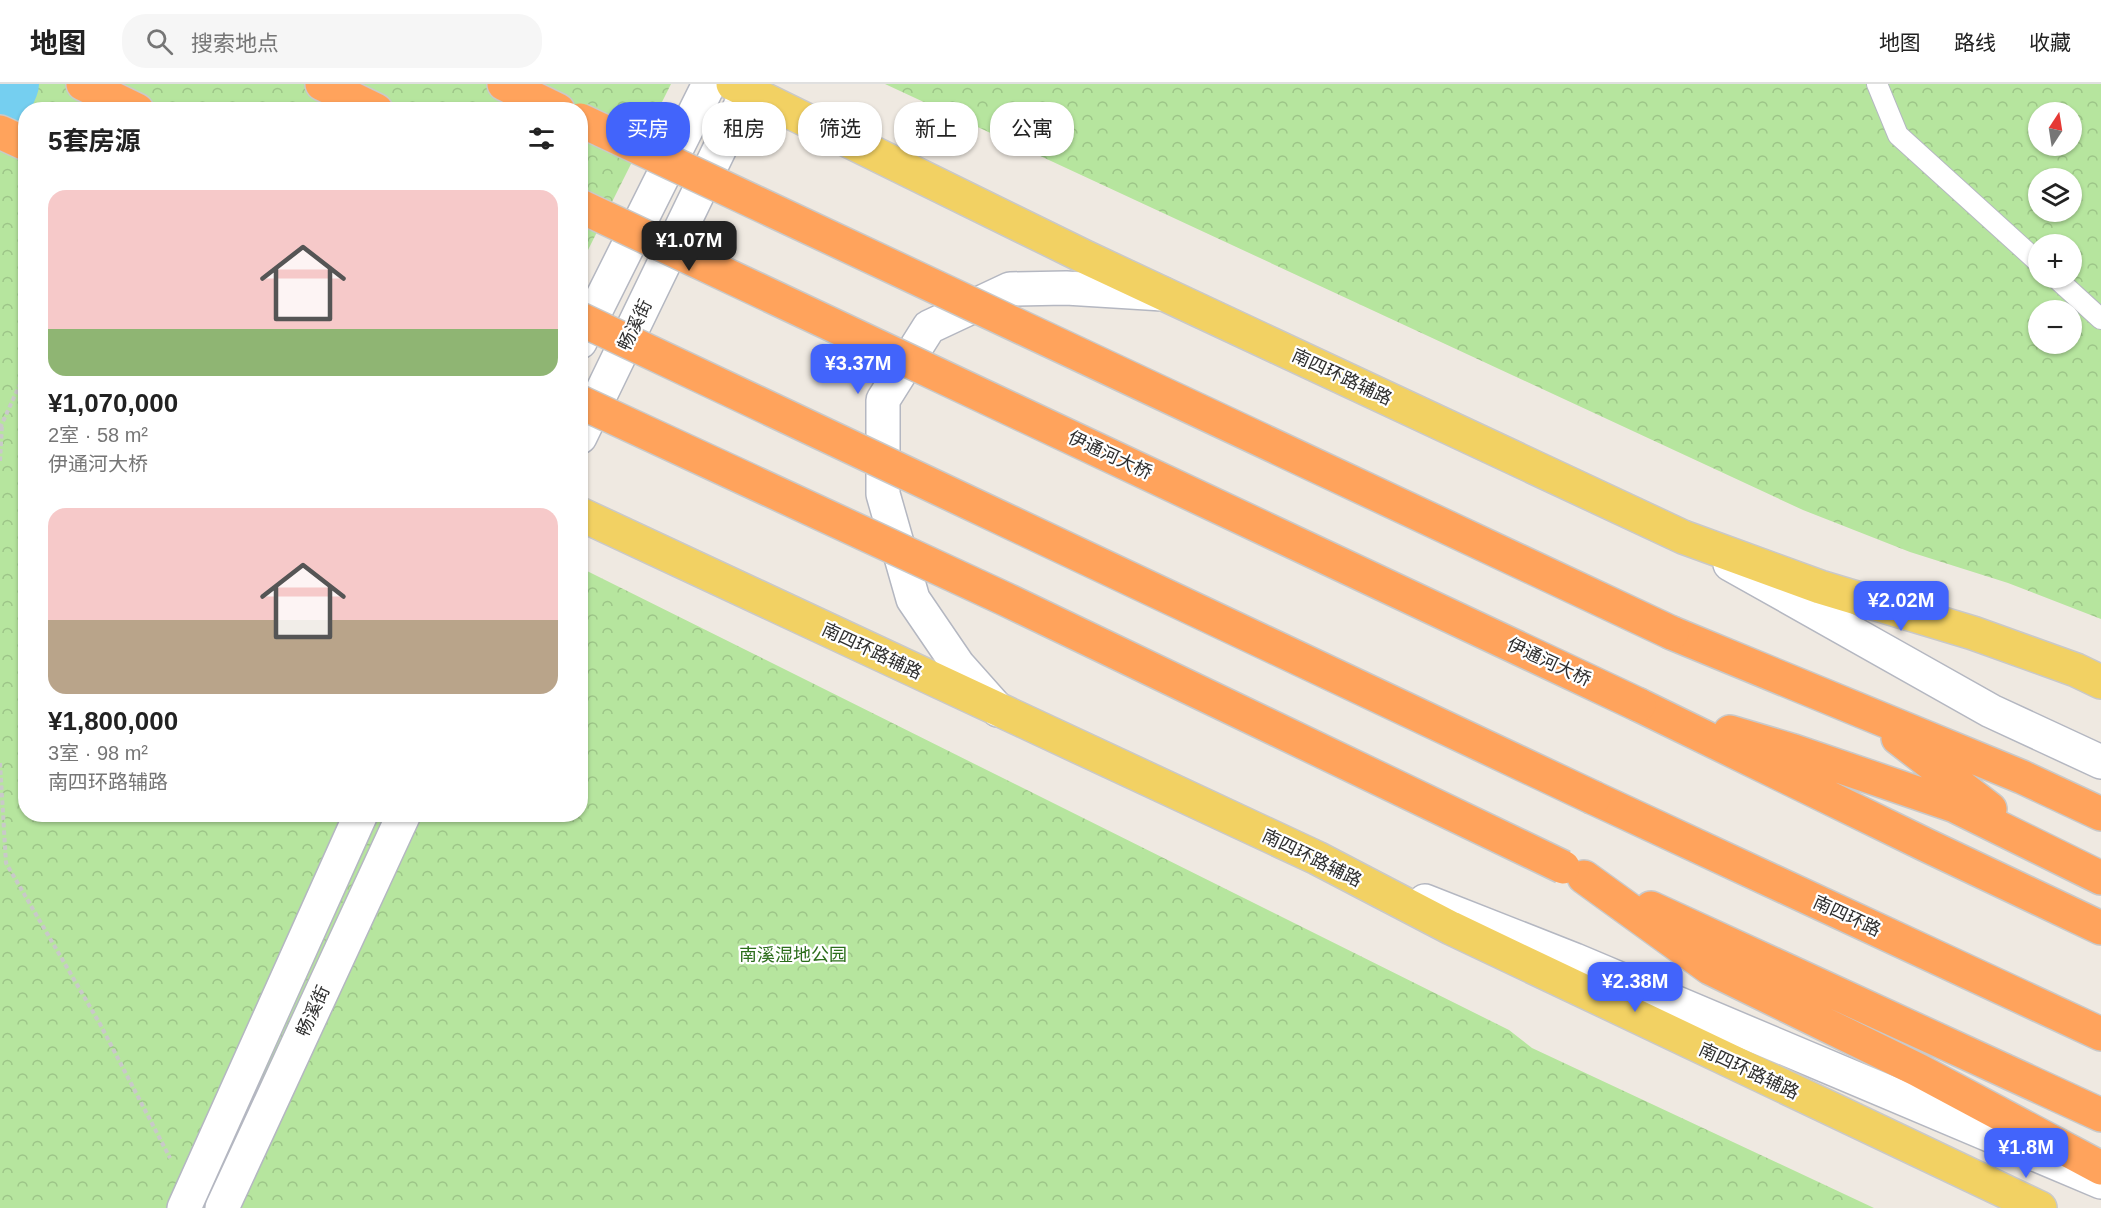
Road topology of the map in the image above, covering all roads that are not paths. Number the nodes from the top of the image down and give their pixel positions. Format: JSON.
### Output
{"nodes":[{"id":1,"x":83,"y":84,"type":"edge"},
{"id":2,"x":322,"y":84,"type":"edge"},
{"id":3,"x":504,"y":84,"type":"edge"},
{"id":4,"x":709,"y":84,"type":"edge"},
{"id":5,"x":1877,"y":84,"type":"edge"},
{"id":6,"x":744,"y":87,"type":"edge"},
{"id":7,"x":120,"y":102,"type":"edge"},
{"id":8,"x":359,"y":102,"type":"edge"},
{"id":9,"x":541,"y":102,"type":"edge"},
{"id":10,"x":588,"y":124,"type":"edge"},
{"id":11,"x":0,"y":132,"type":"edge"},
{"id":12,"x":18,"y":140,"type":"edge"},
{"id":13,"x":588,"y":210,"type":"edge"},
{"id":14,"x":2028,"y":253,"type":"edge"},
{"id":15,"x":2066,"y":288,"type":"edge"},
{"id":16,"x":1164,"y":294,"type":"junction"},
{"id":17,"x":2101,"y":319,"type":"edge"},
{"id":18,"x":588,"y":323,"type":"edge"},
{"id":19,"x":588,"y":326,"type":"edge"},
{"id":20,"x":588,"y":406,"type":"edge"},
{"id":21,"x":588,"y":420,"type":"edge"},
{"id":22,"x":588,"y":518,"type":"edge"},
{"id":23,"x":1683,"y":537,"type":"junction"},
{"id":24,"x":2101,"y":682,"type":"edge"},
{"id":25,"x":1639,"y":705,"type":"junction"},
{"id":26,"x":998,"y":710,"type":"junction"},
{"id":27,"x":1865,"y":713,"type":"junction"},
{"id":28,"x":2101,"y":762,"type":"edge"},
{"id":29,"x":2101,"y":814,"type":"edge"},
{"id":30,"x":357,"y":822,"type":"edge"},
{"id":31,"x":400,"y":822,"type":"edge"},
{"id":32,"x":2042,"y":849,"type":"junction"},
{"id":33,"x":1317,"y":858,"type":"junction"},
{"id":34,"x":1573,"y":872,"type":"junction"},
{"id":35,"x":2089,"y":872,"type":"edge"},
{"id":36,"x":2101,"y":928,"type":"edge"},
{"id":37,"x":2101,"y":1034,"type":"edge"},
{"id":38,"x":1975,"y":1116,"type":"junction"},
{"id":39,"x":2101,"y":1116,"type":"edge"},
{"id":40,"x":2101,"y":1168,"type":"edge"},
{"id":41,"x":2101,"y":1182,"type":"edge"},
{"id":42,"x":187,"y":1202,"type":"edge"},
{"id":43,"x":222,"y":1208,"type":"edge"},
{"id":44,"x":2040,"y":1208,"type":"edge"}],
"edges":[{"from":1,"to":7,"type":"highway"},
{"from":2,"to":8,"type":"highway"},
{"from":3,"to":9,"type":"highway"},
{"from":4,"to":19,"type":"street"},
{"from":5,"to":14,"type":"lane"},
{"from":6,"to":16,"type":"main road","name":"南四环路辅路"},
{"from":6,"to":21,"type":"street","name":"畅溪街"},
{"from":10,"to":27,"type":"highway","bridge":true},
{"from":11,"to":12,"type":"highway"},
{"from":13,"to":25,"type":"highway","name":"伊通河大桥","bridge":true},
{"from":15,"to":17,"type":"lane"},
{"from":16,"to":23,"type":"main road","name":"南四环路辅路"},
{"from":16,"to":26,"type":"street"},
{"from":18,"to":37,"type":"highway","name":"南四环路","bridge":true},
{"from":20,"to":34,"type":"highway","bridge":true},
{"from":22,"to":26,"type":"main road","name":"南四环路辅路"},
{"from":23,"to":24,"type":"main road","name":"南四环路辅路"},
{"from":23,"to":28,"type":"street"},
{"from":25,"to":32,"type":"highway"},
{"from":25,"to":36,"type":"highway"},
{"from":26,"to":33,"type":"main road","name":"南四环路辅路"},
{"from":27,"to":29,"type":"highway"},
{"from":27,"to":32,"type":"highway"},
{"from":30,"to":42,"type":"street","name":"畅溪街"},
{"from":31,"to":43,"type":"street","name":"畅溪街"},
{"from":32,"to":35,"type":"highway"},
{"from":33,"to":38,"type":"street"},
{"from":33,"to":44,"type":"main road","name":"南四环路辅路"},
{"from":34,"to":38,"type":"highway"},
{"from":34,"to":39,"type":"highway"},
{"from":38,"to":40,"type":"highway"},
{"from":38,"to":41,"type":"street"}]}
